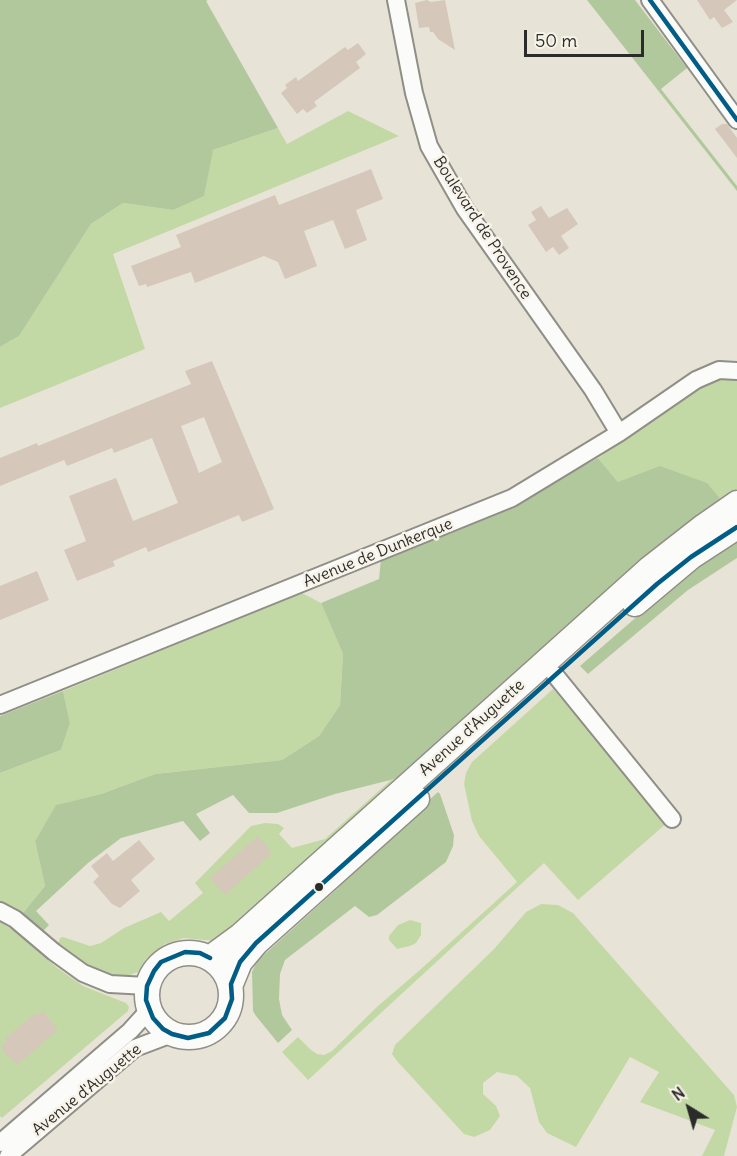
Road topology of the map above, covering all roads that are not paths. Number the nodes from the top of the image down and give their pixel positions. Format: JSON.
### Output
{"nodes":[{"id":1,"x":396,"y":0,"type":"edge"},
{"id":2,"x":650,"y":0,"type":"edge"},
{"id":3,"x":737,"y":120,"type":"edge"},
{"id":4,"x":737,"y":370,"type":"edge"},
{"id":5,"x":618,"y":433,"type":"junction"},
{"id":6,"x":737,"y":503,"type":"edge"},
{"id":7,"x":737,"y":527,"type":"edge"},
{"id":8,"x":555,"y":675,"type":"junction"},
{"id":9,"x":0,"y":705,"type":"edge"},
{"id":10,"x":672,"y":819,"type":"dead end"},
{"id":11,"x":0,"y":911,"type":"edge"},
{"id":12,"x":210,"y":958,"type":"junction"},
{"id":13,"x":231,"y":984,"type":"junction"},
{"id":14,"x":148,"y":997,"type":"junction"},
{"id":15,"x":172,"y":1034,"type":"junction"},
{"id":16,"x":0,"y":1143,"type":"edge"},
{"id":17,"x":8,"y":1156,"type":"edge"}],
"edges":[{"from":1,"to":5,"type":"street","name":"Boulevard de Provence"},
{"from":2,"to":3,"type":"street"},
{"from":4,"to":5,"type":"street","name":"Avenue de Dunkerque"},
{"from":5,"to":9,"type":"street","name":"Avenue de Dunkerque"},
{"from":6,"to":12,"type":"main road","name":"Avenue d'Auguette"},
{"from":7,"to":8,"type":"main road","name":"Avenue d'Auguette"},
{"from":8,"to":10,"type":"street"},
{"from":8,"to":13,"type":"main road","name":"Avenue d'Auguette"},
{"from":11,"to":14,"type":"street"},
{"from":12,"to":13,"type":"main road"},
{"from":12,"to":14,"type":"main road"},
{"from":13,"to":15,"type":"main road"},
{"from":14,"to":15,"type":"main road"},
{"from":14,"to":16,"type":"street","name":"Avenue d'Auguette"},
{"from":15,"to":17,"type":"street","name":"Avenue d'Auguette"}]}
